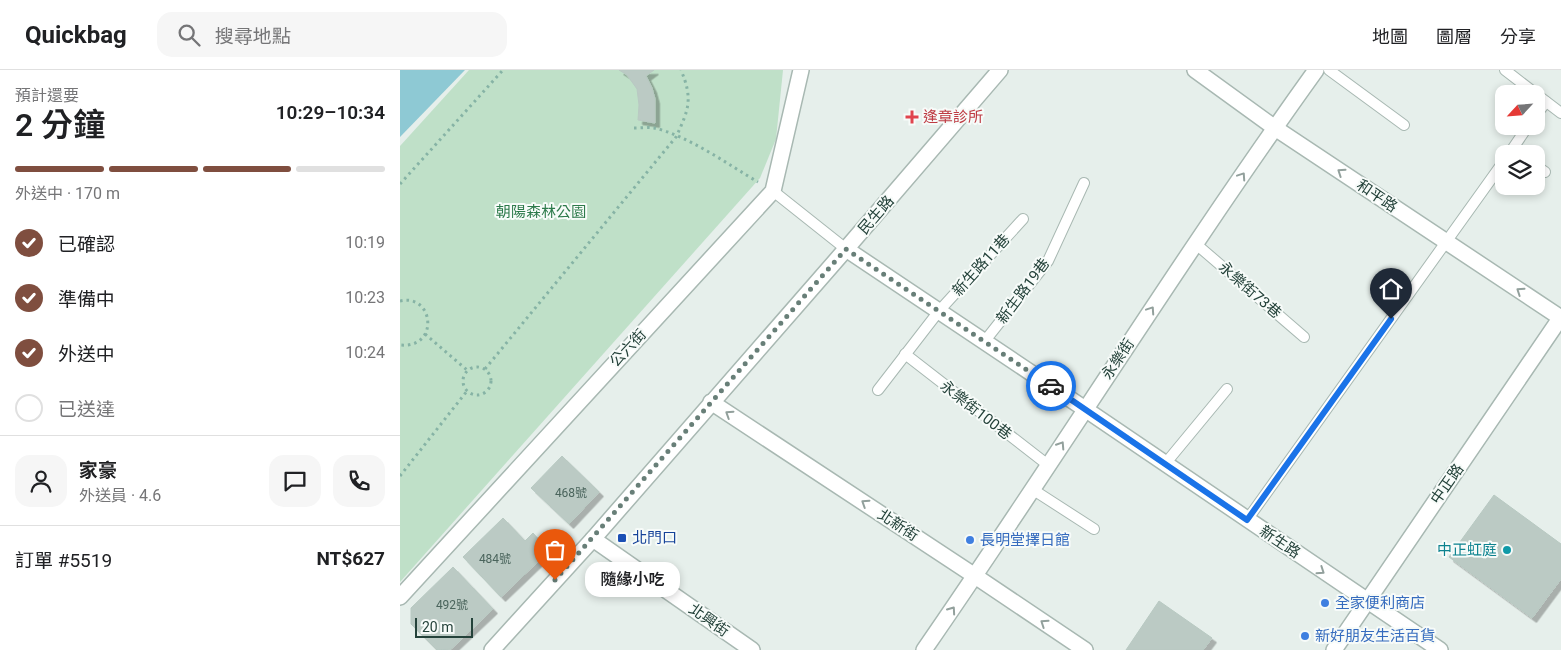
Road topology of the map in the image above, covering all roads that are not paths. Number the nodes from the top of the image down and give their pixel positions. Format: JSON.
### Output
{"nodes":[{"id":1,"x":801,"y":70,"type":"edge"},
{"id":2,"x":1000,"y":70,"type":"edge"},
{"id":3,"x":1195,"y":70,"type":"edge"},
{"id":4,"x":1316,"y":70,"type":"edge"},
{"id":5,"x":1329,"y":70,"type":"edge"},
{"id":6,"x":1505,"y":70,"type":"edge"},
{"id":7,"x":1524,"y":85,"type":"edge"},
{"id":8,"x":1546,"y":102,"type":"edge"},
{"id":9,"x":1561,"y":113,"type":"edge"},
{"id":10,"x":1404,"y":125,"type":"dead end"},
{"id":11,"x":1275,"y":128,"type":"junction"},
{"id":12,"x":1495,"y":174,"type":"edge"},
{"id":13,"x":1084,"y":183,"type":"dead end"},
{"id":14,"x":773,"y":192,"type":"junction"},
{"id":15,"x":1023,"y":219,"type":"dead end"},
{"id":16,"x":1446,"y":242,"type":"junction"},
{"id":17,"x":1196,"y":244,"type":"junction"},
{"id":18,"x":846,"y":249,"type":"junction"},
{"id":19,"x":939,"y":311,"type":"junction"},
{"id":20,"x":1561,"y":318,"type":"edge"},
{"id":21,"x":1304,"y":337,"type":"dead end"},
{"id":22,"x":984,"y":342,"type":"junction"},
{"id":23,"x":905,"y":354,"type":"junction"},
{"id":24,"x":1227,"y":389,"type":"dead end"},
{"id":25,"x":878,"y":390,"type":"dead end"},
{"id":26,"x":711,"y":402,"type":"junction"},
{"id":27,"x":1084,"y":408,"type":"junction"},
{"id":28,"x":1165,"y":464,"type":"junction"},
{"id":29,"x":1048,"y":465,"type":"junction"},
{"id":30,"x":1032,"y":489,"type":"junction"},
{"id":31,"x":1247,"y":520,"type":"junction"},
{"id":32,"x":1094,"y":529,"type":"dead end"},
{"id":33,"x":593,"y":539,"type":"junction"},
{"id":34,"x":976,"y":576,"type":"junction"},
{"id":35,"x":400,"y":597,"type":"edge"},
{"id":36,"x":1366,"y":601,"type":"junction"},
{"id":37,"x":492,"y":650,"type":"edge"},
{"id":38,"x":752,"y":650,"type":"edge"},
{"id":39,"x":924,"y":650,"type":"edge"},
{"id":40,"x":1085,"y":650,"type":"edge"},
{"id":41,"x":1334,"y":650,"type":"edge"},
{"id":42,"x":1440,"y":650,"type":"edge"}],
"edges":[{"from":1,"to":14,"type":"street","name":"公六街"},
{"from":2,"to":18,"type":"street","name":"民生路"},
{"from":3,"to":11,"type":"street","name":"和平路"},
{"from":4,"to":11,"type":"street","name":"永樂街"},
{"from":5,"to":10,"type":"lane"},
{"from":6,"to":7,"type":"lane"},
{"from":8,"to":9,"type":"lane"},
{"from":16,"to":11,"type":"street","name":"和平路","one_way":true},
{"from":17,"to":11,"type":"street","name":"永樂街","one_way":true},
{"from":12,"to":16,"type":"lane"},
{"from":13,"to":22,"type":"lane","name":"新生路19巷"},
{"from":14,"to":18,"type":"lane"},
{"from":14,"to":35,"type":"street","name":"公六街"},
{"from":15,"to":19,"type":"lane","name":"新生路11巷"},
{"from":20,"to":16,"type":"street","name":"和平路","one_way":true},
{"from":16,"to":31,"type":"lane"},
{"from":17,"to":21,"type":"lane","name":"永樂街73巷"},
{"from":27,"to":17,"type":"street","name":"永樂街","one_way":true},
{"from":18,"to":19,"type":"street","name":"新生路"},
{"from":18,"to":26,"type":"street","name":"民生路"},
{"from":19,"to":22,"type":"street","name":"新生路"},
{"from":19,"to":23,"type":"lane","name":"新生路11巷"},
{"from":20,"to":36,"type":"street","name":"中正路"},
{"from":22,"to":27,"type":"street","name":"新生路"},
{"from":23,"to":25,"type":"lane","name":"新生路11巷"},
{"from":23,"to":29,"type":"lane","name":"永樂街100巷"},
{"from":24,"to":28,"type":"lane"},
{"from":26,"to":33,"type":"street","name":"民生路"},
{"from":34,"to":26,"type":"street","name":"北新街","one_way":true},
{"from":27,"to":28,"type":"street","name":"新生路"},
{"from":29,"to":27,"type":"street","name":"永樂街","one_way":true},
{"from":28,"to":31,"type":"street","name":"新生路"},
{"from":29,"to":30,"type":"street","name":"永樂街"},
{"from":30,"to":32,"type":"lane"},
{"from":30,"to":34,"type":"street","name":"永樂街"},
{"from":31,"to":36,"type":"street","name":"新生路","one_way":true},
{"from":33,"to":37,"type":"street","name":"民生路"},
{"from":33,"to":38,"type":"street","name":"北興街"},
{"from":39,"to":34,"type":"street","name":"永樂街","one_way":true},
{"from":40,"to":34,"type":"street","name":"北新街","one_way":true},
{"from":36,"to":41,"type":"street","name":"中正路"},
{"from":36,"to":42,"type":"street","name":"新生路"}]}
